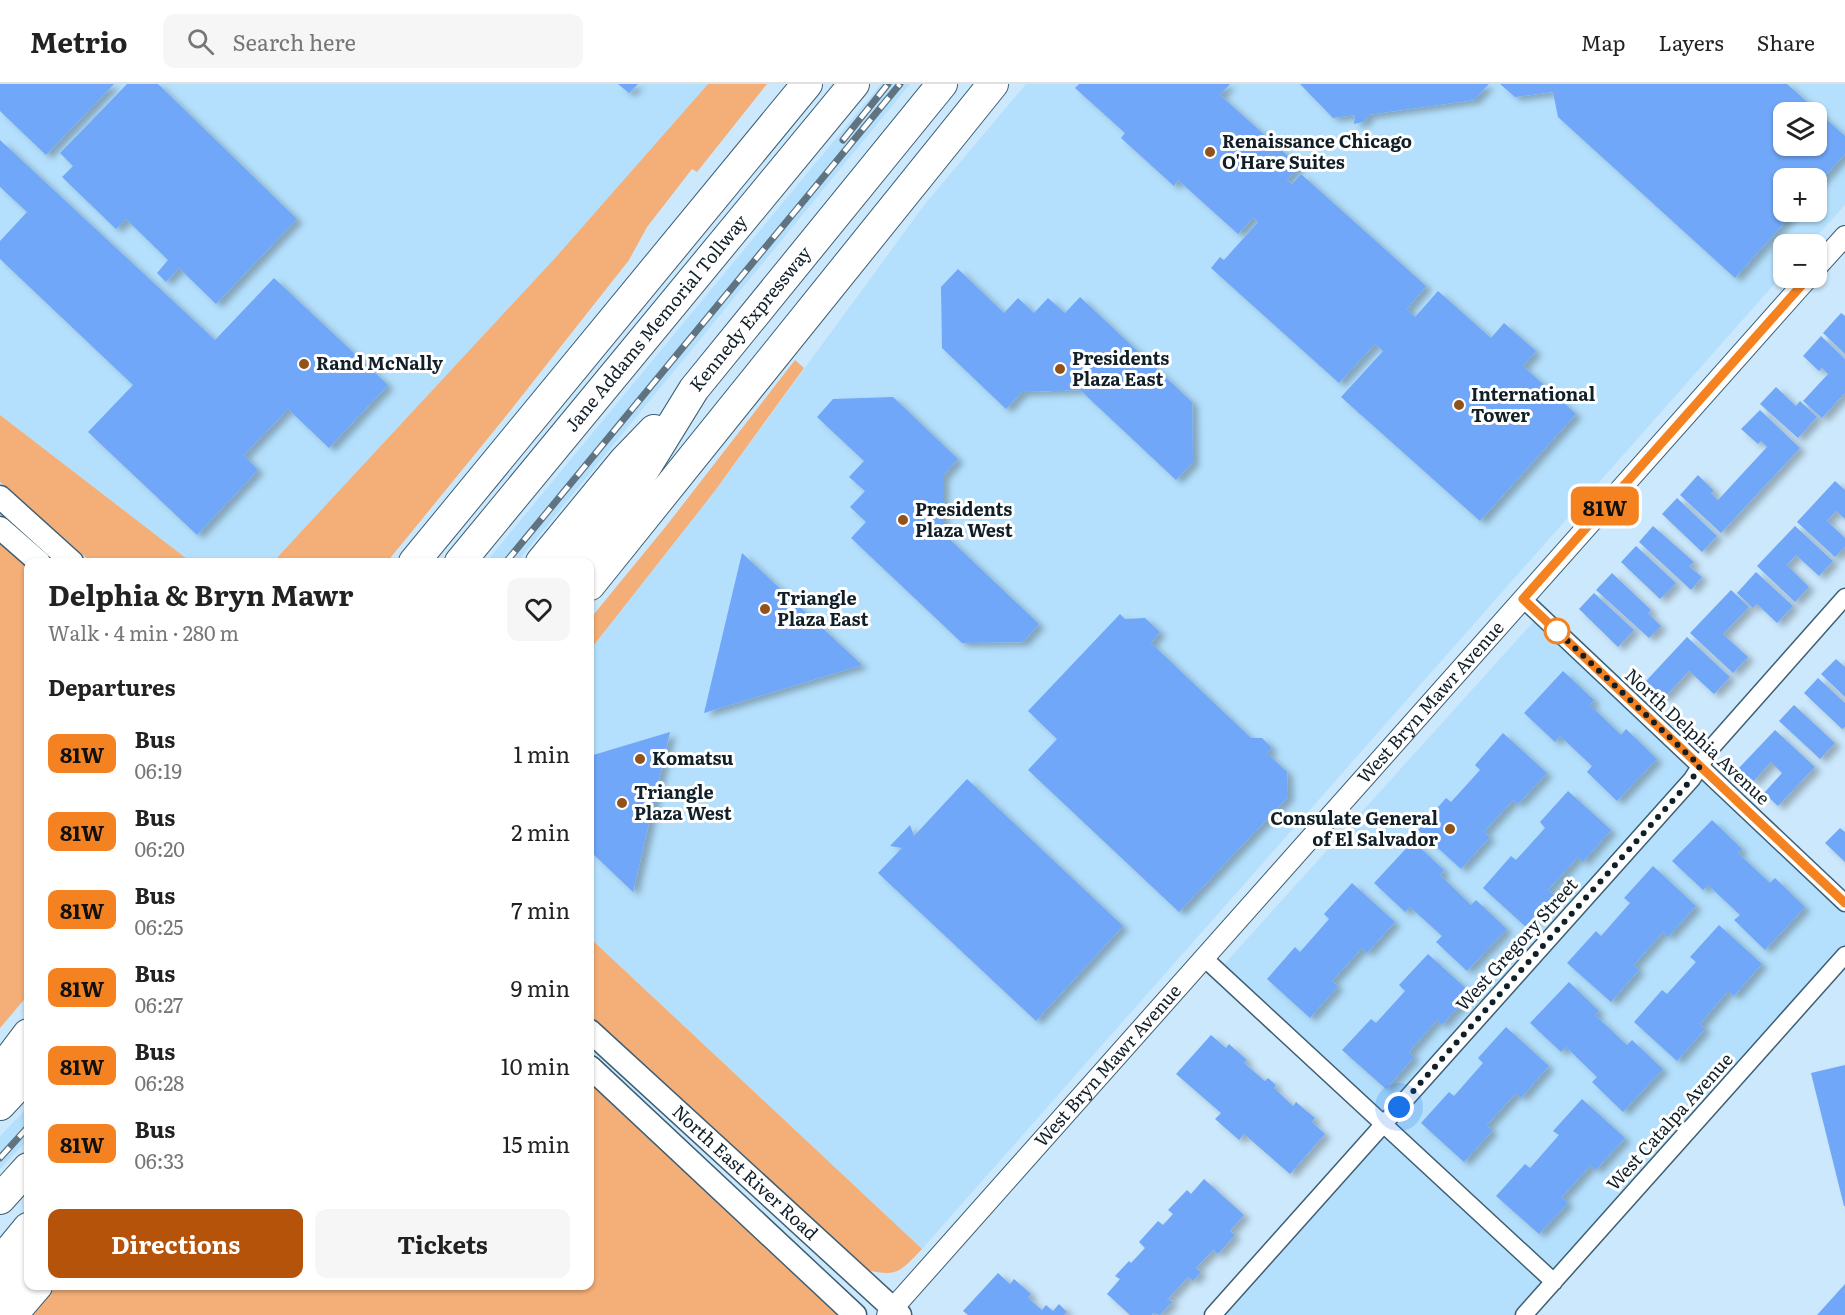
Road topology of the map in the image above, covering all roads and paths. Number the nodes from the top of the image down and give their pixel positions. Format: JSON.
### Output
{"nodes":[{"id":1,"x":781,"y":84,"type":"edge"},
{"id":2,"x":807,"y":84,"type":"edge"},
{"id":3,"x":854,"y":84,"type":"edge"},
{"id":4,"x":942,"y":84,"type":"edge"},
{"id":5,"x":993,"y":84,"type":"edge"},
{"id":6,"x":1844,"y":239,"type":"edge"},
{"id":7,"x":1827,"y":257,"type":"edge"},
{"id":8,"x":1799,"y":288,"type":"edge"},
{"id":9,"x":620,"y":310,"type":"junction"},
{"id":10,"x":694,"y":389,"type":"junction"},
{"id":11,"x":0,"y":497,"type":"edge"},
{"id":12,"x":0,"y":528,"type":"edge"},
{"id":13,"x":34,"y":558,"type":"edge"},
{"id":14,"x":68,"y":558,"type":"edge"},
{"id":15,"x":417,"y":558,"type":"edge"},
{"id":16,"x":463,"y":558,"type":"edge"},
{"id":17,"x":544,"y":558,"type":"edge"},
{"id":18,"x":575,"y":558,"type":"edge"},
{"id":19,"x":594,"y":580,"type":"edge"},
{"id":20,"x":1845,"y":597,"type":"edge"},
{"id":21,"x":1523,"y":599,"type":"junction"},
{"id":22,"x":1700,"y":766,"type":"junction"},
{"id":23,"x":1845,"y":903,"type":"edge"},
{"id":24,"x":1845,"y":955,"type":"edge"},
{"id":25,"x":1204,"y":958,"type":"junction"},
{"id":26,"x":24,"y":1027,"type":"edge"},
{"id":27,"x":594,"y":1035,"type":"edge"},
{"id":28,"x":24,"y":1039,"type":"edge"},
{"id":29,"x":0,"y":1052,"type":"edge"},
{"id":30,"x":0,"y":1071,"type":"edge"},
{"id":31,"x":594,"y":1071,"type":"edge"},
{"id":32,"x":24,"y":1079,"type":"edge"},
{"id":33,"x":0,"y":1105,"type":"edge"},
{"id":34,"x":1384,"y":1124,"type":"junction"},
{"id":35,"x":24,"y":1172,"type":"edge"},
{"id":36,"x":0,"y":1199,"type":"edge"},
{"id":37,"x":24,"y":1233,"type":"edge"},
{"id":38,"x":0,"y":1262,"type":"edge"},
{"id":39,"x":24,"y":1267,"type":"edge"},
{"id":40,"x":1554,"y":1282,"type":"junction"},
{"id":41,"x":34,"y":1290,"type":"edge"},
{"id":42,"x":0,"y":1294,"type":"edge"},
{"id":43,"x":893,"y":1313,"type":"edge"},
{"id":44,"x":12,"y":1315,"type":"edge"},
{"id":45,"x":855,"y":1315,"type":"edge"},
{"id":46,"x":1213,"y":1315,"type":"edge"},
{"id":47,"x":1524,"y":1315,"type":"edge"}],
"edges":[{"from":1,"to":9,"type":"highway"},
{"from":2,"to":9,"type":"highway"},
{"from":3,"to":16,"type":"highway","name":"Jane Addams Memorial Tollway"},
{"from":4,"to":10,"type":"highway","name":"Kennedy Expressway"},
{"from":5,"to":19,"type":"highway"},
{"from":6,"to":7,"type":"street"},
{"from":8,"to":21,"type":"street","name":"West Bryn Mawr Avenue"},
{"from":9,"to":15,"type":"highway"},
{"from":10,"to":17,"type":"highway"},
{"from":10,"to":18,"type":"highway","name":"Kennedy Expressway"},
{"from":11,"to":14,"type":"main road"},
{"from":12,"to":13,"type":"main road"},
{"from":20,"to":22,"type":"street","name":"West Gregory Street"},
{"from":21,"to":22,"type":"street","name":"North Delphia Avenue"},
{"from":21,"to":25,"type":"street","name":"West Bryn Mawr Avenue"},
{"from":22,"to":23,"type":"street","name":"North Delphia Avenue"},
{"from":22,"to":34,"type":"street","name":"West Gregory Street"},
{"from":24,"to":40,"type":"street","name":"West Catalpa Avenue"},
{"from":25,"to":34,"type":"street"},
{"from":25,"to":43,"type":"street","name":"West Bryn Mawr Avenue"},
{"from":26,"to":29,"type":"highway"},
{"from":27,"to":43,"type":"main road","name":"North East River Road"},
{"from":28,"to":30,"type":"highway"},
{"from":31,"to":45,"type":"main road","name":"North East River Road"},
{"from":32,"to":33,"type":"highway"},
{"from":34,"to":40,"type":"street"},
{"from":34,"to":46,"type":"street","name":"West Gregory Street"},
{"from":35,"to":36,"type":"highway"},
{"from":37,"to":38,"type":"highway"},
{"from":39,"to":42,"type":"highway"},
{"from":40,"to":47,"type":"street","name":"West Catalpa Avenue"},
{"from":41,"to":44,"type":"highway"}]}
